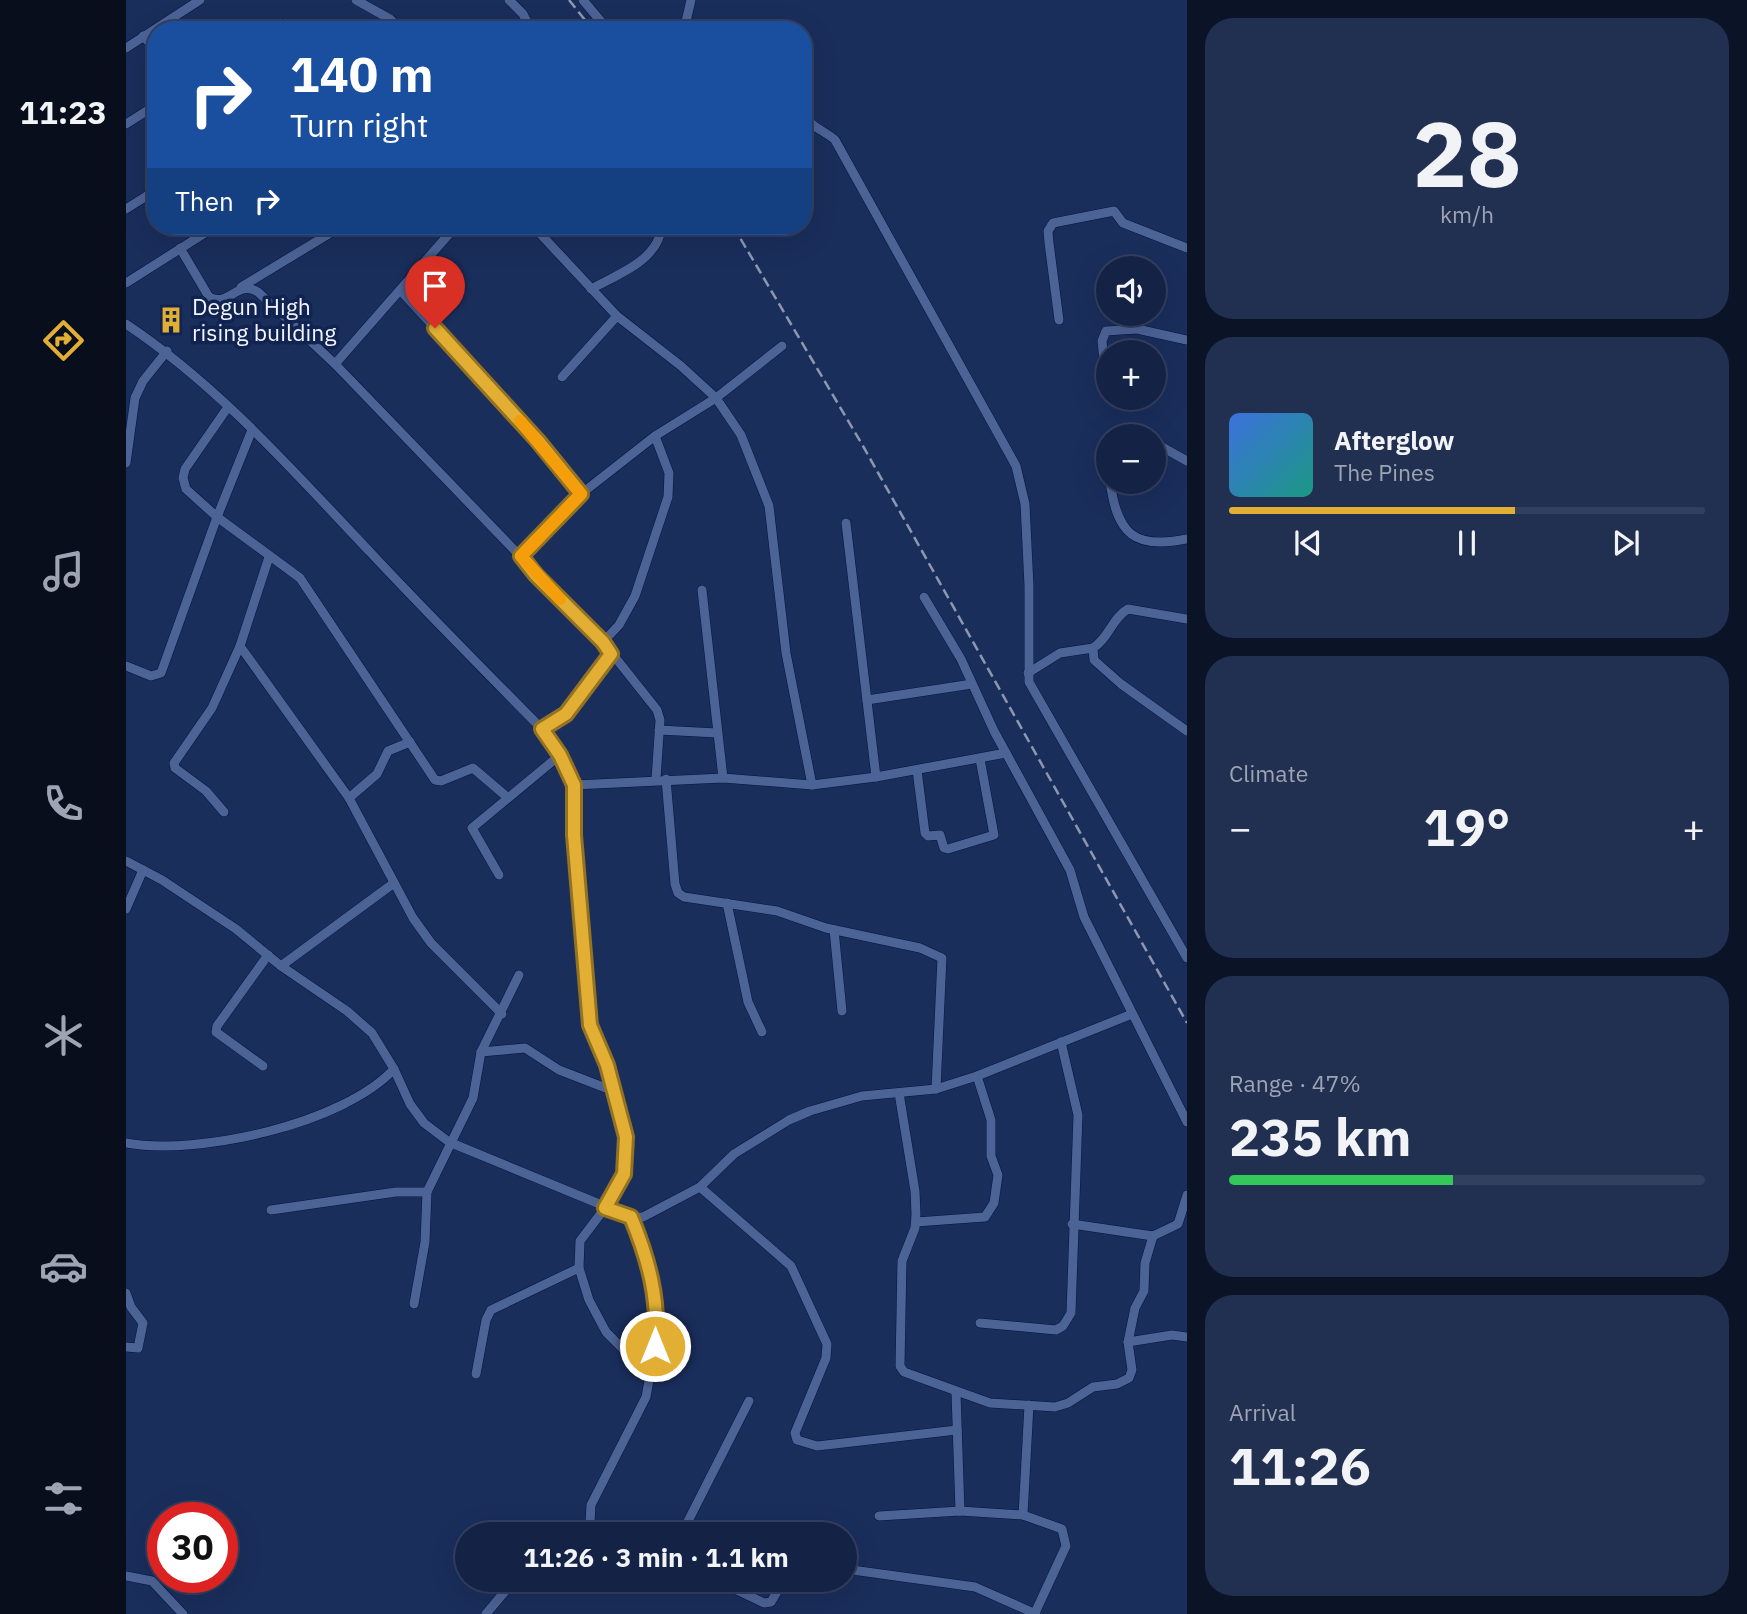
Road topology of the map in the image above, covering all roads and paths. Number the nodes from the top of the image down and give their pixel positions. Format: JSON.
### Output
{"nodes":[{"id":1,"x":200,"y":0,"type":"edge"},
{"id":2,"x":356,"y":0,"type":"edge"},
{"id":3,"x":509,"y":0,"type":"edge"},
{"id":4,"x":583,"y":0,"type":"edge"},
{"id":5,"x":691,"y":0,"type":"edge"},
{"id":6,"x":167,"y":21,"type":"edge"},
{"id":7,"x":384,"y":21,"type":"edge"},
{"id":8,"x":526,"y":21,"type":"edge"},
{"id":9,"x":600,"y":21,"type":"edge"},
{"id":10,"x":686,"y":21,"type":"edge"},
{"id":11,"x":147,"y":33,"type":"edge"},
{"id":12,"x":143,"y":36,"type":"junction"},
{"id":13,"x":147,"y":40,"type":"edge"},
{"id":14,"x":126,"y":48,"type":"edge"},
{"id":15,"x":147,"y":111,"type":"edge"},
{"id":16,"x":812,"y":122,"type":"edge"},
{"id":17,"x":126,"y":124,"type":"edge"},
{"id":18,"x":147,"y":196,"type":"edge"},
{"id":19,"x":126,"y":209,"type":"edge"},
{"id":20,"x":201,"y":235,"type":"edge"},
{"id":21,"x":327,"y":235,"type":"edge"},
{"id":22,"x":448,"y":235,"type":"edge"},
{"id":23,"x":541,"y":235,"type":"edge"},
{"id":24,"x":661,"y":235,"type":"edge"},
{"id":25,"x":180,"y":248,"type":"junction"},
{"id":26,"x":1187,"y":248,"type":"edge"},
{"id":27,"x":126,"y":283,"type":"edge"},
{"id":28,"x":240,"y":288,"type":"junction"},
{"id":29,"x":591,"y":289,"type":"junction"},
{"id":30,"x":401,"y":291,"type":"junction"},
{"id":31,"x":617,"y":316,"type":"junction"},
{"id":32,"x":1059,"y":320,"type":"dead end"},
{"id":33,"x":126,"y":324,"type":"edge"},
{"id":34,"x":1102,"y":340,"type":"edge"},
{"id":35,"x":1187,"y":340,"type":"edge"},
{"id":36,"x":782,"y":346,"type":"dead end"},
{"id":37,"x":167,"y":351,"type":"junction"},
{"id":38,"x":335,"y":364,"type":"junction"},
{"id":39,"x":562,"y":377,"type":"dead end"},
{"id":40,"x":716,"y":398,"type":"junction"},
{"id":41,"x":228,"y":407,"type":"junction"},
{"id":42,"x":252,"y":430,"type":"junction"},
{"id":43,"x":655,"y":436,"type":"junction"},
{"id":44,"x":1166,"y":449,"type":"edge"},
{"id":45,"x":1187,"y":461,"type":"edge"},
{"id":46,"x":126,"y":463,"type":"edge"},
{"id":47,"x":581,"y":494,"type":"junction"},
{"id":48,"x":1112,"y":494,"type":"edge"},
{"id":49,"x":217,"y":517,"type":"junction"},
{"id":50,"x":846,"y":523,"type":"dead end"},
{"id":51,"x":1187,"y":538,"type":"edge"},
{"id":52,"x":521,"y":556,"type":"junction"},
{"id":53,"x":270,"y":557,"type":"junction"},
{"id":54,"x":702,"y":590,"type":"dead end"},
{"id":55,"x":924,"y":597,"type":"dead end"},
{"id":56,"x":1187,"y":619,"type":"edge"},
{"id":57,"x":603,"y":642,"type":"junction"},
{"id":58,"x":240,"y":646,"type":"junction"},
{"id":59,"x":1093,"y":648,"type":"junction"},
{"id":60,"x":611,"y":654,"type":"junction"},
{"id":61,"x":126,"y":666,"type":"edge"},
{"id":62,"x":1028,"y":673,"type":"junction"},
{"id":63,"x":972,"y":684,"type":"junction"},
{"id":64,"x":867,"y":700,"type":"junction"},
{"id":65,"x":542,"y":729,"type":"junction"},
{"id":66,"x":659,"y":730,"type":"junction"},
{"id":67,"x":1187,"y":731,"type":"edge"},
{"id":68,"x":717,"y":733,"type":"junction"},
{"id":69,"x":410,"y":742,"type":"junction"},
{"id":70,"x":1006,"y":753,"type":"junction"},
{"id":71,"x":560,"y":755,"type":"junction"},
{"id":72,"x":980,"y":760,"type":"junction"},
{"id":73,"x":917,"y":770,"type":"junction"},
{"id":74,"x":876,"y":777,"type":"junction"},
{"id":75,"x":723,"y":778,"type":"junction"},
{"id":76,"x":661,"y":779,"type":"junction"},
{"id":77,"x":574,"y":785,"type":"junction"},
{"id":78,"x":812,"y":785,"type":"junction"},
{"id":79,"x":507,"y":797,"type":"junction"},
{"id":80,"x":349,"y":798,"type":"junction"},
{"id":81,"x":224,"y":812,"type":"dead end"},
{"id":82,"x":126,"y":861,"type":"edge"},
{"id":83,"x":143,"y":870,"type":"junction"},
{"id":84,"x":499,"y":875,"type":"dead end"},
{"id":85,"x":394,"y":883,"type":"junction"},
{"id":86,"x":727,"y":903,"type":"junction"},
{"id":87,"x":126,"y":909,"type":"edge"},
{"id":88,"x":834,"y":930,"type":"junction"},
{"id":89,"x":268,"y":955,"type":"junction"},
{"id":90,"x":1187,"y":958,"type":"edge"},
{"id":91,"x":281,"y":966,"type":"junction"},
{"id":92,"x":519,"y":975,"type":"dead end"},
{"id":93,"x":842,"y":1011,"type":"dead end"},
{"id":94,"x":502,"y":1014,"type":"junction"},
{"id":95,"x":1132,"y":1014,"type":"junction"},
{"id":96,"x":762,"y":1031,"type":"dead end"},
{"id":97,"x":1060,"y":1042,"type":"junction"},
{"id":98,"x":481,"y":1052,"type":"junction"},
{"id":99,"x":263,"y":1066,"type":"dead end"},
{"id":100,"x":394,"y":1069,"type":"junction"},
{"id":101,"x":978,"y":1076,"type":"junction"},
{"id":102,"x":936,"y":1089,"type":"junction"},
{"id":103,"x":616,"y":1093,"type":"junction"},
{"id":104,"x":899,"y":1093,"type":"junction"},
{"id":105,"x":1187,"y":1122,"type":"edge"},
{"id":106,"x":449,"y":1142,"type":"junction"},
{"id":107,"x":126,"y":1143,"type":"edge"},
{"id":108,"x":701,"y":1187,"type":"junction"},
{"id":109,"x":427,"y":1192,"type":"junction"},
{"id":110,"x":1187,"y":1195,"type":"edge"},
{"id":111,"x":605,"y":1208,"type":"junction"},
{"id":112,"x":271,"y":1210,"type":"dead end"},
{"id":113,"x":631,"y":1217,"type":"junction"},
{"id":114,"x":916,"y":1222,"type":"junction"},
{"id":115,"x":1073,"y":1224,"type":"junction"},
{"id":116,"x":1153,"y":1236,"type":"junction"},
{"id":117,"x":579,"y":1268,"type":"junction"},
{"id":118,"x":126,"y":1293,"type":"edge"},
{"id":119,"x":414,"y":1304,"type":"dead end"},
{"id":120,"x":980,"y":1323,"type":"dead end"},
{"id":121,"x":1187,"y":1337,"type":"edge"},
{"id":122,"x":1128,"y":1342,"type":"junction"},
{"id":123,"x":126,"y":1347,"type":"edge"},
{"id":124,"x":652,"y":1364,"type":"junction"},
{"id":125,"x":477,"y":1374,"type":"dead end"},
{"id":126,"x":956,"y":1393,"type":"junction"},
{"id":127,"x":749,"y":1401,"type":"dead end"},
{"id":128,"x":1028,"y":1405,"type":"junction"},
{"id":129,"x":957,"y":1430,"type":"junction"},
{"id":130,"x":960,"y":1511,"type":"junction"},
{"id":131,"x":879,"y":1516,"type":"dead end"},
{"id":132,"x":1023,"y":1516,"type":"junction"},
{"id":133,"x":590,"y":1522,"type":"edge"},
{"id":134,"x":688,"y":1522,"type":"edge"},
{"id":135,"x":857,"y":1571,"type":"edge"},
{"id":136,"x":126,"y":1576,"type":"edge"},
{"id":137,"x":504,"y":1592,"type":"edge"},
{"id":138,"x":740,"y":1592,"type":"edge"},
{"id":139,"x":777,"y":1592,"type":"edge"},
{"id":140,"x":183,"y":1614,"type":"edge"},
{"id":141,"x":486,"y":1614,"type":"edge"},
{"id":142,"x":1036,"y":1614,"type":"edge"}],
"edges":[{"from":1,"to":6,"type":"street"},
{"from":2,"to":7,"type":"street"},
{"from":3,"to":8,"type":"street"},
{"from":4,"to":9,"type":"street"},
{"from":5,"to":10,"type":"street"},
{"from":11,"to":12,"type":"street"},
{"from":12,"to":13,"type":"street"},
{"from":12,"to":14,"type":"street"},
{"from":15,"to":17,"type":"street"},
{"from":16,"to":62,"type":"street"},
{"from":18,"to":19,"type":"street"},
{"from":20,"to":25,"type":"street"},
{"from":21,"to":28,"type":"street"},
{"from":22,"to":30,"type":"street"},
{"from":23,"to":29,"type":"street"},
{"from":24,"to":29,"type":"street"},
{"from":25,"to":27,"type":"street"},
{"from":25,"to":28,"type":"street"},
{"from":26,"to":32,"type":"street"},
{"from":28,"to":38,"type":"street"},
{"from":29,"to":31,"type":"street"},
{"from":30,"to":38,"type":"street"},
{"from":30,"to":47,"type":"street"},
{"from":31,"to":39,"type":"street"},
{"from":31,"to":40,"type":"street"},
{"from":33,"to":37,"type":"street"},
{"from":34,"to":35,"type":"street"},
{"from":36,"to":40,"type":"street"},
{"from":37,"to":41,"type":"street"},
{"from":37,"to":46,"type":"street"},
{"from":38,"to":52,"type":"street"},
{"from":40,"to":43,"type":"street"},
{"from":40,"to":78,"type":"street"},
{"from":41,"to":42,"type":"street"},
{"from":41,"to":49,"type":"street"},
{"from":42,"to":49,"type":"street"},
{"from":42,"to":65,"type":"street"},
{"from":43,"to":47,"type":"street"},
{"from":43,"to":57,"type":"street"},
{"from":44,"to":45,"type":"street"},
{"from":47,"to":52,"type":"street"},
{"from":48,"to":51,"type":"street"},
{"from":49,"to":53,"type":"street"},
{"from":49,"to":61,"type":"street"},
{"from":50,"to":64,"type":"street"},
{"from":52,"to":57,"type":"street"},
{"from":53,"to":58,"type":"street"},
{"from":53,"to":69,"type":"street"},
{"from":54,"to":68,"type":"street"},
{"from":55,"to":63,"type":"street"},
{"from":56,"to":59,"type":"street"},
{"from":57,"to":60,"type":"street"},
{"from":58,"to":80,"type":"street"},
{"from":58,"to":81,"type":"street"},
{"from":59,"to":62,"type":"street"},
{"from":59,"to":67,"type":"street"},
{"from":60,"to":65,"type":"street"},
{"from":60,"to":66,"type":"street"},
{"from":62,"to":90,"type":"street"},
{"from":63,"to":64,"type":"street"},
{"from":63,"to":70,"type":"street"},
{"from":64,"to":74,"type":"street"},
{"from":65,"to":71,"type":"street"},
{"from":66,"to":68,"type":"street"},
{"from":66,"to":76,"type":"street"},
{"from":68,"to":75,"type":"street"},
{"from":69,"to":79,"type":"street"},
{"from":69,"to":80,"type":"street"},
{"from":70,"to":72,"type":"street"},
{"from":70,"to":95,"type":"street"},
{"from":71,"to":77,"type":"street"},
{"from":71,"to":79,"type":"street"},
{"from":72,"to":73,"type":"street"},
{"from":72,"to":73,"type":"street"},
{"from":73,"to":74,"type":"street"},
{"from":74,"to":78,"type":"street"},
{"from":75,"to":76,"type":"street"},
{"from":75,"to":78,"type":"street"},
{"from":76,"to":77,"type":"street"},
{"from":76,"to":86,"type":"street"},
{"from":77,"to":103,"type":"street"},
{"from":79,"to":84,"type":"street"},
{"from":80,"to":85,"type":"street"},
{"from":82,"to":83,"type":"street"},
{"from":83,"to":87,"type":"street"},
{"from":83,"to":89,"type":"street"},
{"from":85,"to":91,"type":"street"},
{"from":85,"to":94,"type":"street"},
{"from":86,"to":88,"type":"street"},
{"from":86,"to":96,"type":"street"},
{"from":88,"to":93,"type":"street"},
{"from":88,"to":102,"type":"street"},
{"from":89,"to":91,"type":"street"},
{"from":89,"to":99,"type":"street"},
{"from":91,"to":100,"type":"street"},
{"from":92,"to":94,"type":"street"},
{"from":94,"to":98,"type":"street"},
{"from":95,"to":97,"type":"street"},
{"from":95,"to":105,"type":"street"},
{"from":97,"to":101,"type":"street"},
{"from":97,"to":115,"type":"street"},
{"from":98,"to":103,"type":"street"},
{"from":98,"to":106,"type":"street"},
{"from":100,"to":106,"type":"street"},
{"from":100,"to":107,"type":"street"},
{"from":101,"to":102,"type":"street"},
{"from":101,"to":114,"type":"street"},
{"from":102,"to":104,"type":"street"},
{"from":103,"to":111,"type":"street"},
{"from":104,"to":108,"type":"street"},
{"from":104,"to":114,"type":"street"},
{"from":106,"to":109,"type":"street"},
{"from":106,"to":111,"type":"street"},
{"from":108,"to":113,"type":"street"},
{"from":108,"to":129,"type":"street"},
{"from":109,"to":112,"type":"street"},
{"from":109,"to":119,"type":"street"},
{"from":110,"to":116,"type":"street"},
{"from":111,"to":113,"type":"street"},
{"from":111,"to":117,"type":"street"},
{"from":113,"to":124,"type":"street"},
{"from":114,"to":126,"type":"street"},
{"from":115,"to":116,"type":"street"},
{"from":115,"to":120,"type":"street"},
{"from":116,"to":122,"type":"street"},
{"from":117,"to":124,"type":"street"},
{"from":117,"to":125,"type":"street"},
{"from":118,"to":123,"type":"street"},
{"from":121,"to":122,"type":"street"},
{"from":122,"to":128,"type":"street"},
{"from":124,"to":133,"type":"street"},
{"from":126,"to":128,"type":"street"},
{"from":126,"to":129,"type":"street"},
{"from":127,"to":134,"type":"street"},
{"from":128,"to":132,"type":"street"},
{"from":129,"to":130,"type":"street"},
{"from":130,"to":131,"type":"street"},
{"from":130,"to":132,"type":"street"},
{"from":132,"to":142,"type":"street"},
{"from":135,"to":142,"type":"street"},
{"from":136,"to":140,"type":"street"},
{"from":137,"to":141,"type":"street"},
{"from":138,"to":139,"type":"street"}]}
